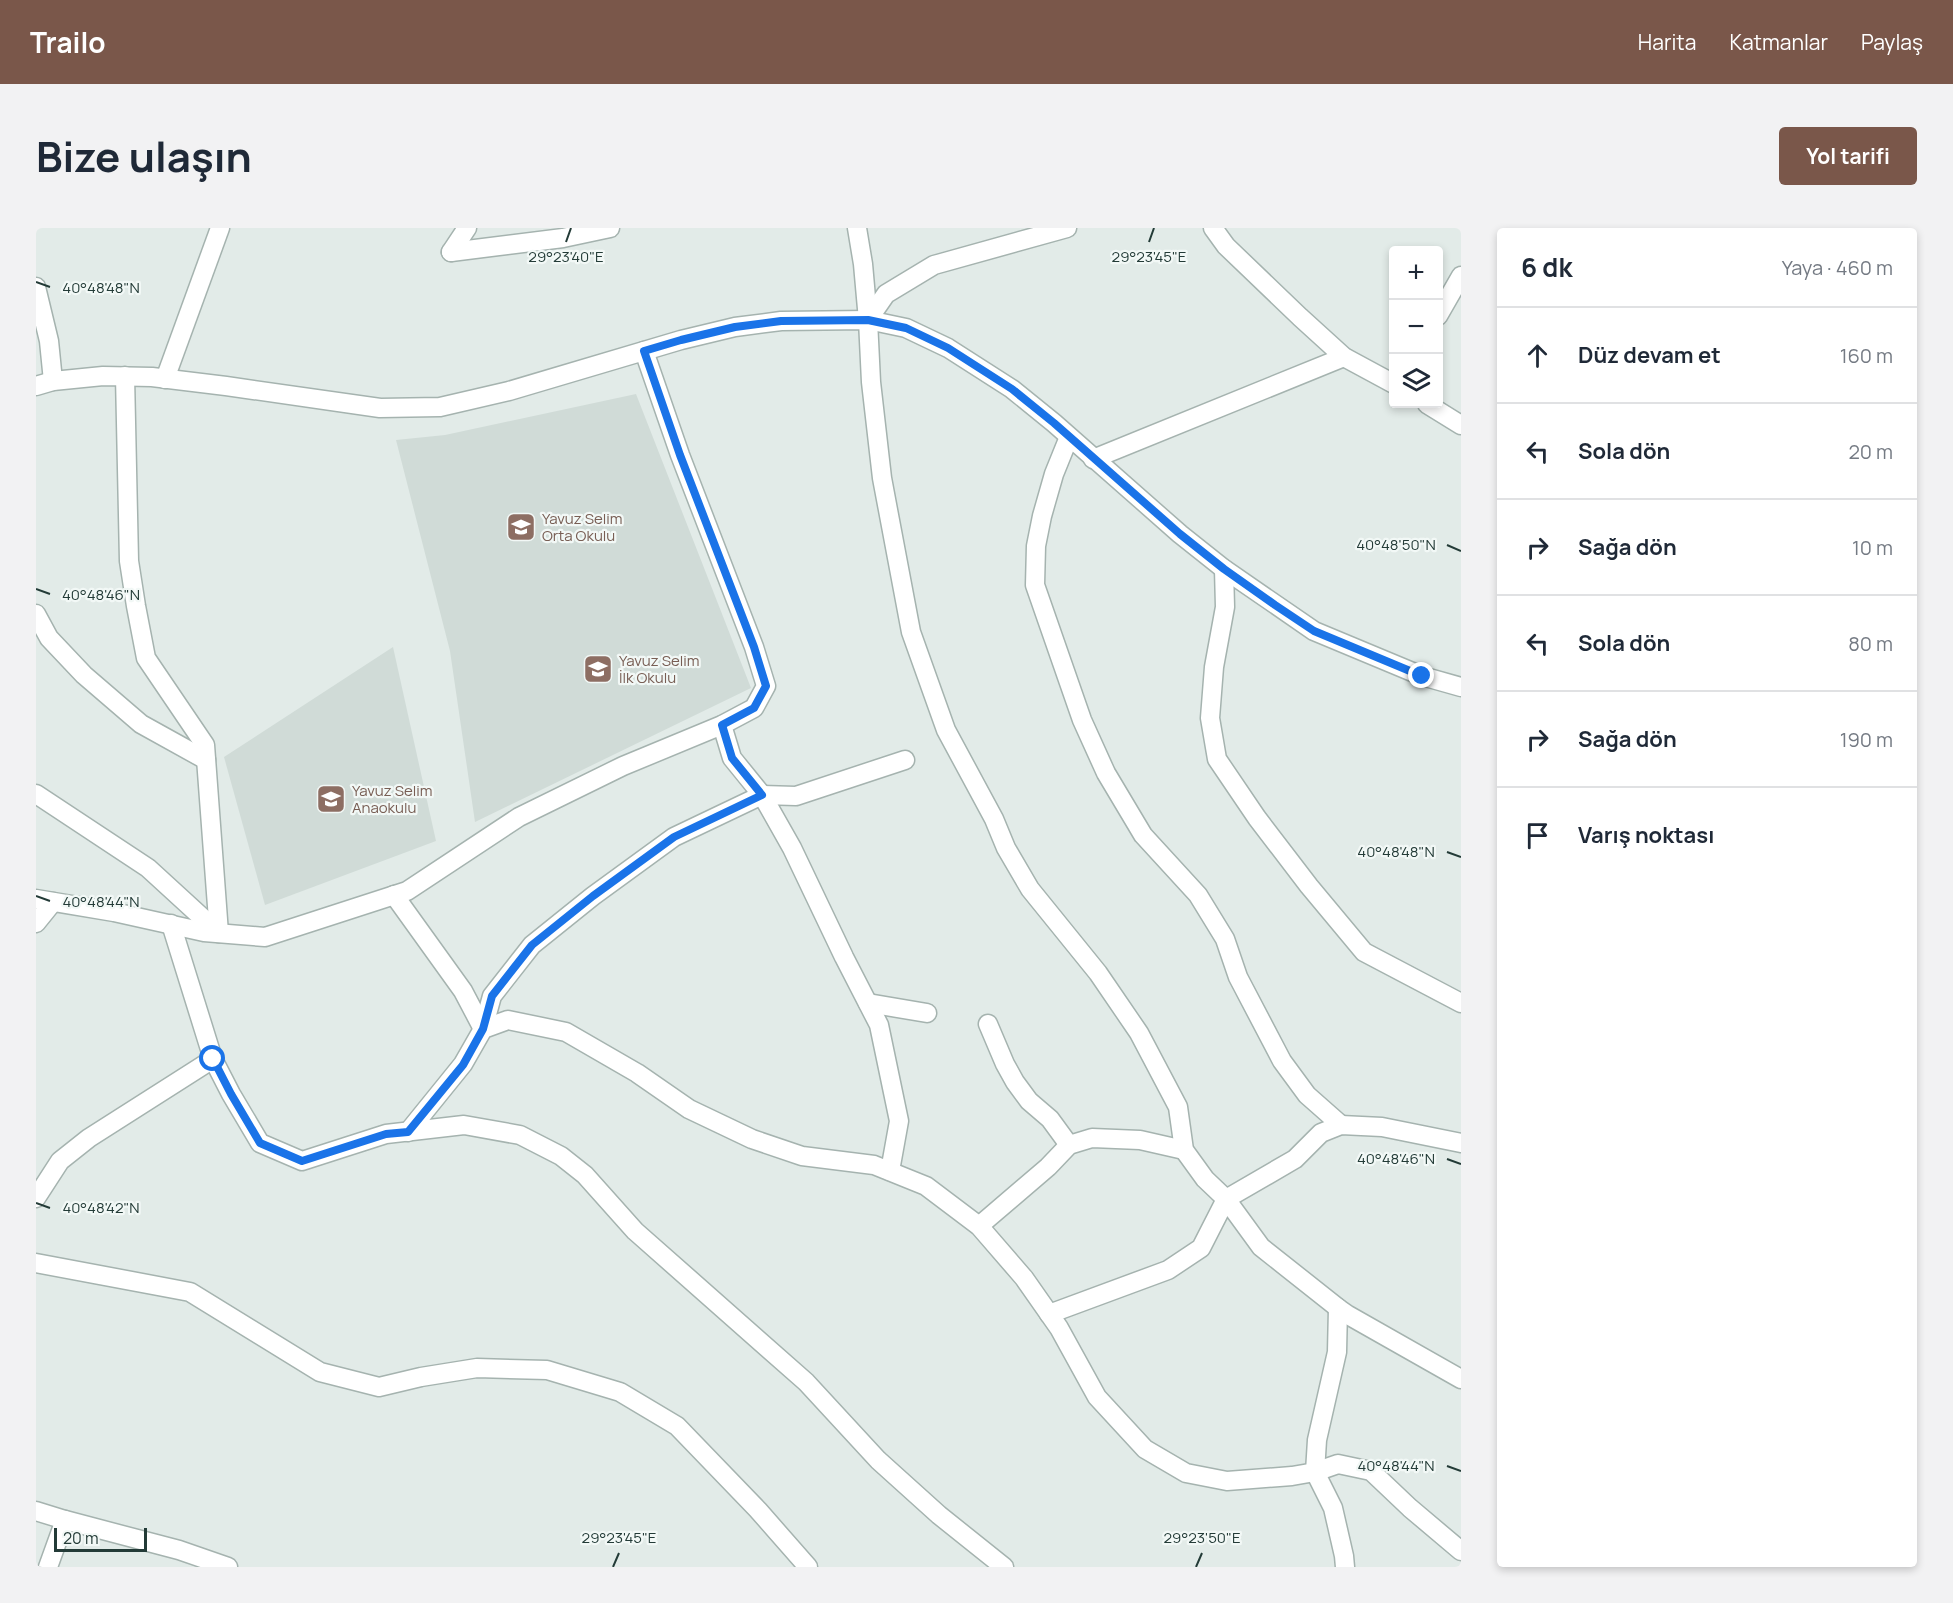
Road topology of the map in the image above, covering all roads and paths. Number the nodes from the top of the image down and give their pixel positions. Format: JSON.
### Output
{"nodes":[{"id":1,"x":220,"y":228,"type":"edge"},
{"id":2,"x":467,"y":228,"type":"edge"},
{"id":3,"x":610,"y":228,"type":"edge"},
{"id":4,"x":857,"y":228,"type":"edge"},
{"id":5,"x":1066,"y":228,"type":"edge"},
{"id":6,"x":1213,"y":228,"type":"edge"},
{"id":7,"x":1461,"y":276,"type":"edge"},
{"id":8,"x":36,"y":287,"type":"edge"},
{"id":9,"x":1443,"y":307,"type":"edge"},
{"id":10,"x":868,"y":320,"type":"junction"},
{"id":11,"x":644,"y":351,"type":"junction"},
{"id":12,"x":1344,"y":357,"type":"junction"},
{"id":13,"x":124,"y":376,"type":"junction"},
{"id":14,"x":165,"y":379,"type":"junction"},
{"id":15,"x":1389,"y":381,"type":"edge"},
{"id":16,"x":45,"y":383,"type":"edge"},
{"id":17,"x":1433,"y":408,"type":"edge"},
{"id":18,"x":1461,"y":425,"type":"edge"},
{"id":19,"x":1069,"y":437,"type":"junction"},
{"id":20,"x":1093,"y":459,"type":"junction"},
{"id":21,"x":1224,"y":569,"type":"junction"},
{"id":22,"x":36,"y":614,"type":"edge"},
{"id":23,"x":1461,"y":687,"type":"edge"},
{"id":24,"x":722,"y":725,"type":"junction"},
{"id":25,"x":206,"y":760,"type":"junction"},
{"id":26,"x":905,"y":760,"type":"dead end"},
{"id":27,"x":36,"y":794,"type":"edge"},
{"id":28,"x":762,"y":795,"type":"junction"},
{"id":29,"x":394,"y":895,"type":"junction"},
{"id":30,"x":45,"y":901,"type":"edge"},
{"id":31,"x":36,"y":923,"type":"edge"},
{"id":32,"x":171,"y":924,"type":"junction"},
{"id":33,"x":219,"y":933,"type":"junction"},
{"id":34,"x":868,"y":1003,"type":"junction"},
{"id":35,"x":1461,"y":1003,"type":"edge"},
{"id":36,"x":927,"y":1013,"type":"dead end"},
{"id":37,"x":988,"y":1024,"type":"dead end"},
{"id":38,"x":483,"y":1029,"type":"junction"},
{"id":39,"x":213,"y":1059,"type":"junction"},
{"id":40,"x":1341,"y":1125,"type":"junction"},
{"id":41,"x":408,"y":1132,"type":"junction"},
{"id":42,"x":1461,"y":1143,"type":"edge"},
{"id":43,"x":1069,"y":1144,"type":"junction"},
{"id":44,"x":1185,"y":1150,"type":"junction"},
{"id":45,"x":890,"y":1171,"type":"junction"},
{"id":46,"x":36,"y":1198,"type":"edge"},
{"id":47,"x":1226,"y":1199,"type":"junction"},
{"id":48,"x":979,"y":1226,"type":"junction"},
{"id":49,"x":36,"y":1263,"type":"edge"},
{"id":50,"x":1338,"y":1308,"type":"junction"},
{"id":51,"x":1049,"y":1314,"type":"junction"},
{"id":52,"x":1461,"y":1379,"type":"edge"},
{"id":53,"x":1315,"y":1472,"type":"junction"},
{"id":54,"x":36,"y":1512,"type":"edge"},
{"id":55,"x":66,"y":1520,"type":"junction"},
{"id":56,"x":1461,"y":1551,"type":"edge"},
{"id":57,"x":48,"y":1567,"type":"edge"},
{"id":58,"x":228,"y":1567,"type":"edge"},
{"id":59,"x":808,"y":1567,"type":"edge"},
{"id":60,"x":1004,"y":1567,"type":"edge"},
{"id":61,"x":1345,"y":1567,"type":"edge"}],
"edges":[{"from":1,"to":14,"type":"street"},
{"from":2,"to":3,"type":"street"},
{"from":4,"to":10,"type":"street"},
{"from":5,"to":10,"type":"street"},
{"from":6,"to":12,"type":"street"},
{"from":7,"to":9,"type":"street"},
{"from":8,"to":16,"type":"street"},
{"from":10,"to":11,"type":"street"},
{"from":10,"to":19,"type":"street"},
{"from":10,"to":44,"type":"street"},
{"from":11,"to":14,"type":"street"},
{"from":11,"to":24,"type":"street"},
{"from":12,"to":15,"type":"street"},
{"from":12,"to":20,"type":"street"},
{"from":13,"to":14,"type":"street"},
{"from":13,"to":16,"type":"street"},
{"from":13,"to":25,"type":"street"},
{"from":17,"to":18,"type":"street"},
{"from":19,"to":20,"type":"street"},
{"from":19,"to":40,"type":"street"},
{"from":20,"to":21,"type":"street"},
{"from":21,"to":23,"type":"street"},
{"from":21,"to":35,"type":"street"},
{"from":22,"to":25,"type":"street"},
{"from":24,"to":28,"type":"street"},
{"from":24,"to":29,"type":"street"},
{"from":25,"to":33,"type":"street"},
{"from":26,"to":28,"type":"street"},
{"from":27,"to":33,"type":"street"},
{"from":28,"to":34,"type":"street"},
{"from":28,"to":38,"type":"street"},
{"from":29,"to":33,"type":"street"},
{"from":29,"to":38,"type":"street"},
{"from":30,"to":31,"type":"street"},
{"from":30,"to":32,"type":"street"},
{"from":32,"to":33,"type":"street"},
{"from":32,"to":39,"type":"street"},
{"from":34,"to":36,"type":"street"},
{"from":34,"to":45,"type":"street"},
{"from":37,"to":43,"type":"street"},
{"from":38,"to":41,"type":"street"},
{"from":38,"to":45,"type":"street"},
{"from":39,"to":41,"type":"street"},
{"from":39,"to":46,"type":"street"},
{"from":40,"to":42,"type":"street"},
{"from":40,"to":47,"type":"street"},
{"from":41,"to":60,"type":"street"},
{"from":43,"to":44,"type":"street"},
{"from":43,"to":48,"type":"street"},
{"from":44,"to":47,"type":"street"},
{"from":45,"to":48,"type":"street"},
{"from":47,"to":50,"type":"street"},
{"from":47,"to":51,"type":"street"},
{"from":48,"to":51,"type":"street"},
{"from":49,"to":59,"type":"street"},
{"from":50,"to":52,"type":"street"},
{"from":50,"to":53,"type":"street"},
{"from":51,"to":53,"type":"street"},
{"from":53,"to":56,"type":"street"},
{"from":53,"to":61,"type":"street"},
{"from":54,"to":55,"type":"street"},
{"from":55,"to":57,"type":"street"},
{"from":55,"to":58,"type":"street"}]}
